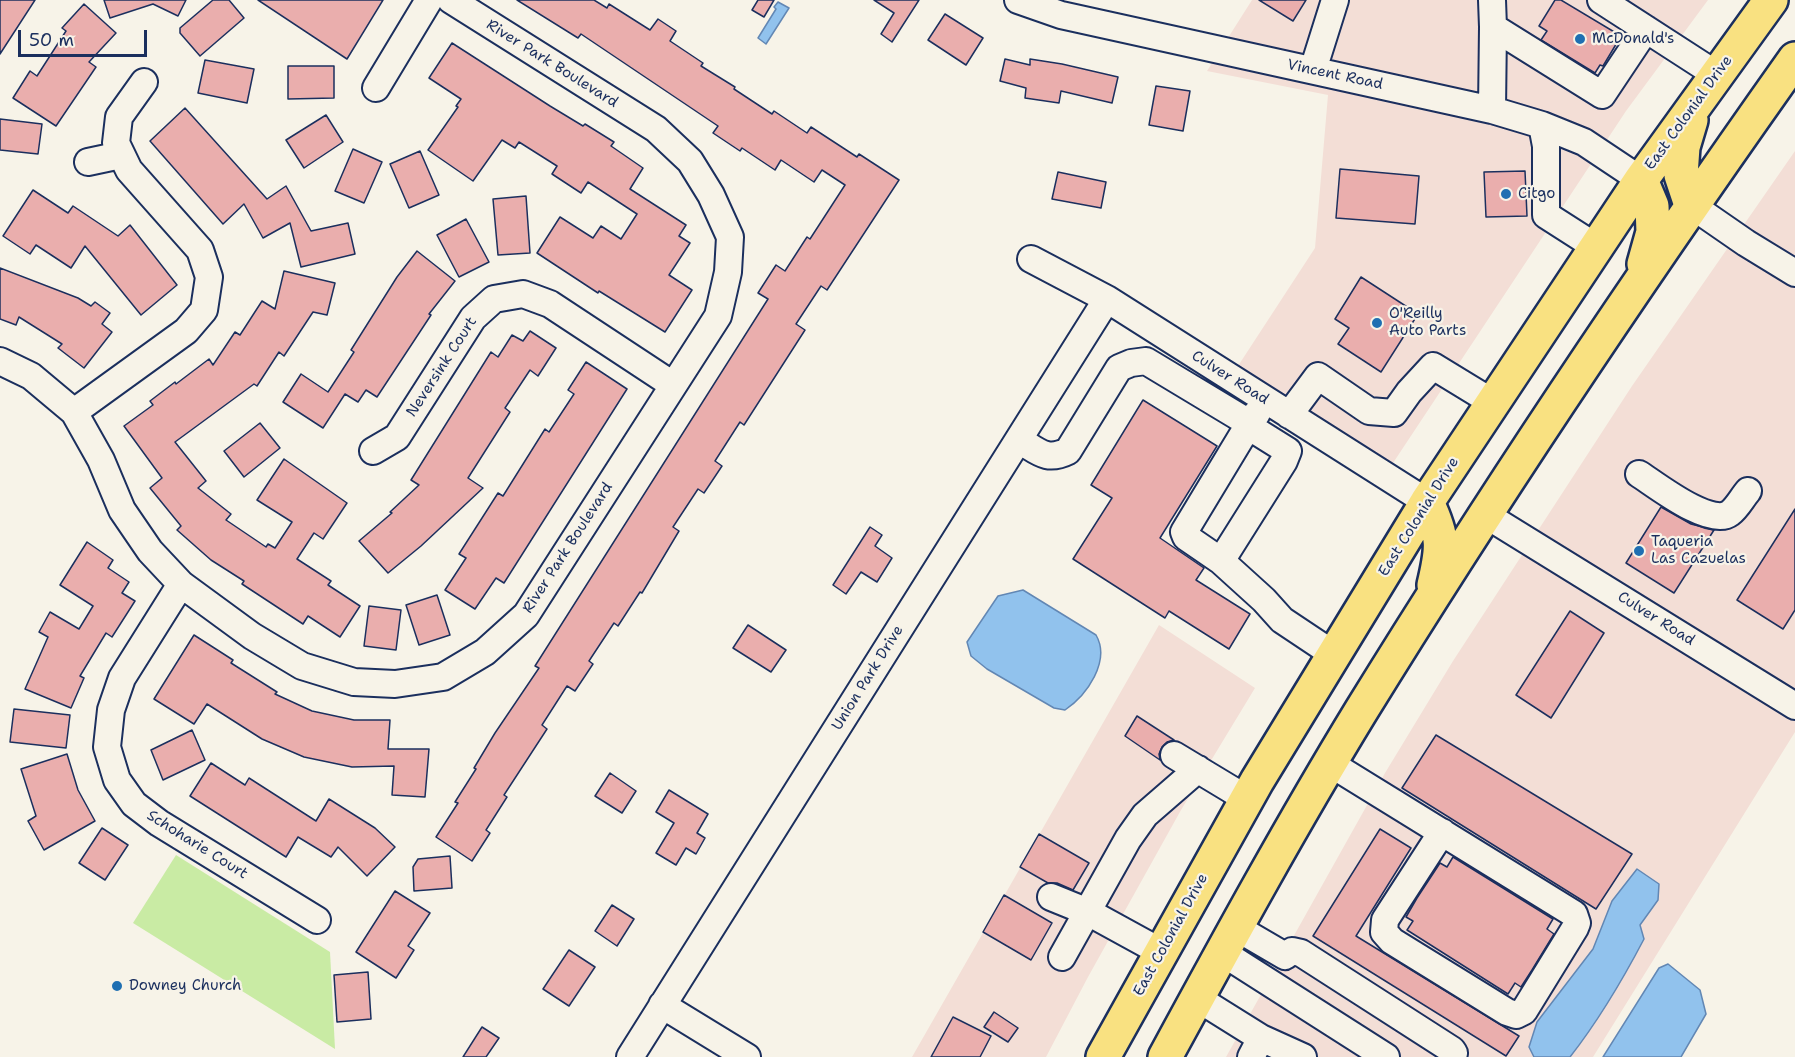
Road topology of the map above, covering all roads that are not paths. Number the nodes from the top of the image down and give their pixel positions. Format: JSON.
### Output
{"nodes":[{"id":1,"x":429,"y":0,"type":"edge"},
{"id":2,"x":451,"y":0,"type":"edge"},
{"id":3,"x":1017,"y":0,"type":"edge"},
{"id":4,"x":1335,"y":0,"type":"edge"},
{"id":5,"x":1492,"y":0,"type":"edge"},
{"id":6,"x":1601,"y":0,"type":"edge"},
{"id":7,"x":1771,"y":0,"type":"edge"},
{"id":8,"x":1493,"y":27,"type":"junction"},
{"id":9,"x":1646,"y":29,"type":"junction"},
{"id":10,"x":1795,"y":59,"type":"edge"},
{"id":11,"x":1313,"y":70,"type":"junction"},
{"id":12,"x":1717,"y":75,"type":"junction"},
{"id":13,"x":144,"y":82,"type":"dead end"},
{"id":14,"x":376,"y":88,"type":"dead end"},
{"id":15,"x":1696,"y":104,"type":"junction"},
{"id":16,"x":1492,"y":110,"type":"junction"},
{"id":17,"x":1542,"y":125,"type":"junction"},
{"id":18,"x":121,"y":155,"type":"junction"},
{"id":19,"x":88,"y":162,"type":"dead end"},
{"id":20,"x":1641,"y":180,"type":"junction"},
{"id":21,"x":1691,"y":205,"type":"junction"},
{"id":22,"x":1596,"y":247,"type":"junction"},
{"id":23,"x":1031,"y":259,"type":"dead end"},
{"id":24,"x":1795,"y":273,"type":"edge"},
{"id":25,"x":1638,"y":286,"type":"junction"},
{"id":26,"x":1107,"y":299,"type":"junction"},
{"id":27,"x":0,"y":361,"type":"edge"},
{"id":28,"x":673,"y":385,"type":"junction"},
{"id":29,"x":1265,"y":400,"type":"junction"},
{"id":30,"x":1492,"y":402,"type":"junction"},
{"id":31,"x":74,"y":412,"type":"junction"},
{"id":32,"x":1289,"y":415,"type":"junction"},
{"id":33,"x":1248,"y":426,"type":"junction"},
{"id":34,"x":1018,"y":440,"type":"junction"},
{"id":35,"x":373,"y":451,"type":"dead end"},
{"id":36,"x":1638,"y":474,"type":"dead end"},
{"id":37,"x":1748,"y":491,"type":"dead end"},
{"id":38,"x":1427,"y":502,"type":"junction"},
{"id":39,"x":1486,"y":514,"type":"junction"},
{"id":40,"x":1221,"y":561,"type":"junction"},
{"id":41,"x":181,"y":584,"type":"junction"},
{"id":42,"x":1431,"y":602,"type":"junction"},
{"id":43,"x":1333,"y":654,"type":"junction"},
{"id":44,"x":1795,"y":706,"type":"edge"},
{"id":45,"x":1174,"y":755,"type":"dead end"},
{"id":46,"x":1331,"y":764,"type":"junction"},
{"id":47,"x":1198,"y":769,"type":"junction"},
{"id":48,"x":1247,"y":799,"type":"junction"},
{"id":49,"x":1442,"y":832,"type":"junction"},
{"id":50,"x":1051,"y":897,"type":"dead end"},
{"id":51,"x":1088,"y":912,"type":"junction"},
{"id":52,"x":317,"y":920,"type":"dead end"},
{"id":53,"x":1230,"y":940,"type":"junction"},
{"id":54,"x":1161,"y":952,"type":"junction"},
{"id":55,"x":1285,"y":956,"type":"junction"},
{"id":56,"x":1062,"y":957,"type":"dead end"},
{"id":57,"x":1269,"y":982,"type":"junction"},
{"id":58,"x":1197,"y":998,"type":"junction"},
{"id":59,"x":662,"y":1005,"type":"junction"},
{"id":60,"x":1256,"y":1047,"type":"edge"},
{"id":61,"x":630,"y":1057,"type":"edge"},
{"id":62,"x":747,"y":1057,"type":"edge"},
{"id":63,"x":1103,"y":1057,"type":"edge"},
{"id":64,"x":1165,"y":1057,"type":"edge"},
{"id":65,"x":1303,"y":1057,"type":"edge"},
{"id":66,"x":1386,"y":1057,"type":"edge"},
{"id":67,"x":1453,"y":1057,"type":"edge"}],
"edges":[{"from":1,"to":14,"type":"street"},
{"from":2,"to":28,"type":"street","name":"River Park Boulevard"},
{"from":3,"to":11,"type":"street","name":"Vincent Road"},
{"from":4,"to":11,"type":"street"},
{"from":5,"to":8,"type":"street"},
{"from":6,"to":9,"type":"street"},
{"from":7,"to":12,"type":"highway","name":"East Colonial Drive"},
{"from":8,"to":9,"type":"street"},
{"from":8,"to":16,"type":"street"},
{"from":9,"to":12,"type":"street"},
{"from":10,"to":21,"type":"highway"},
{"from":11,"to":16,"type":"street","name":"Vincent Road"},
{"from":12,"to":15,"type":"highway","name":"East Colonial Drive"},
{"from":13,"to":18,"type":"street"},
{"from":15,"to":20,"type":"highway","name":"East Colonial Drive"},
{"from":15,"to":21,"type":"highway"},
{"from":16,"to":17,"type":"street","name":"Vincent Road"},
{"from":17,"to":20,"type":"street","name":"Vincent Road"},
{"from":17,"to":22,"type":"street"},
{"from":18,"to":19,"type":"street"},
{"from":18,"to":31,"type":"street"},
{"from":20,"to":22,"type":"highway","name":"East Colonial Drive"},
{"from":20,"to":25,"type":"highway"},
{"from":21,"to":24,"type":"street"},
{"from":21,"to":25,"type":"highway"},
{"from":22,"to":30,"type":"highway","name":"East Colonial Drive"},
{"from":23,"to":26,"type":"street","name":"Culver Road"},
{"from":25,"to":39,"type":"highway"},
{"from":26,"to":29,"type":"street","name":"Culver Road"},
{"from":26,"to":34,"type":"street","name":"Union Park Drive"},
{"from":27,"to":31,"type":"street","name":"River Park Boulevard"},
{"from":28,"to":35,"type":"street","name":"Neversink Court"},
{"from":28,"to":41,"type":"street","name":"River Park Boulevard"},
{"from":29,"to":32,"type":"street","name":"Culver Road"},
{"from":29,"to":33,"type":"street"},
{"from":30,"to":32,"type":"street"},
{"from":30,"to":38,"type":"highway","name":"East Colonial Drive"},
{"from":31,"to":41,"type":"street","name":"River Park Boulevard"},
{"from":32,"to":38,"type":"street","name":"Culver Road"},
{"from":33,"to":34,"type":"street"},
{"from":33,"to":40,"type":"street"},
{"from":33,"to":40,"type":"street"},
{"from":34,"to":59,"type":"street","name":"Union Park Drive"},
{"from":36,"to":37,"type":"street"},
{"from":38,"to":42,"type":"highway"},
{"from":38,"to":43,"type":"highway","name":"East Colonial Drive"},
{"from":39,"to":42,"type":"highway"},
{"from":39,"to":44,"type":"street","name":"Culver Road"},
{"from":40,"to":43,"type":"street"},
{"from":41,"to":52,"type":"street","name":"Schoharie Court"},
{"from":42,"to":46,"type":"highway"},
{"from":43,"to":48,"type":"highway","name":"East Colonial Drive"},
{"from":45,"to":47,"type":"street"},
{"from":46,"to":49,"type":"street"},
{"from":46,"to":53,"type":"highway"},
{"from":47,"to":48,"type":"street"},
{"from":47,"to":51,"type":"street"},
{"from":48,"to":54,"type":"highway","name":"East Colonial Drive"},
{"from":49,"to":49,"type":"street"},
{"from":50,"to":51,"type":"street"},
{"from":51,"to":54,"type":"street"},
{"from":51,"to":56,"type":"street"},
{"from":53,"to":55,"type":"street"},
{"from":53,"to":57,"type":"street"},
{"from":53,"to":58,"type":"highway"},
{"from":54,"to":63,"type":"highway","name":"East Colonial Drive"},
{"from":55,"to":57,"type":"street"},
{"from":55,"to":67,"type":"street"},
{"from":57,"to":66,"type":"street"},
{"from":58,"to":60,"type":"street"},
{"from":58,"to":64,"type":"highway"},
{"from":59,"to":61,"type":"street","name":"Union Park Drive"},
{"from":59,"to":62,"type":"street"},
{"from":60,"to":65,"type":"street"}]}
